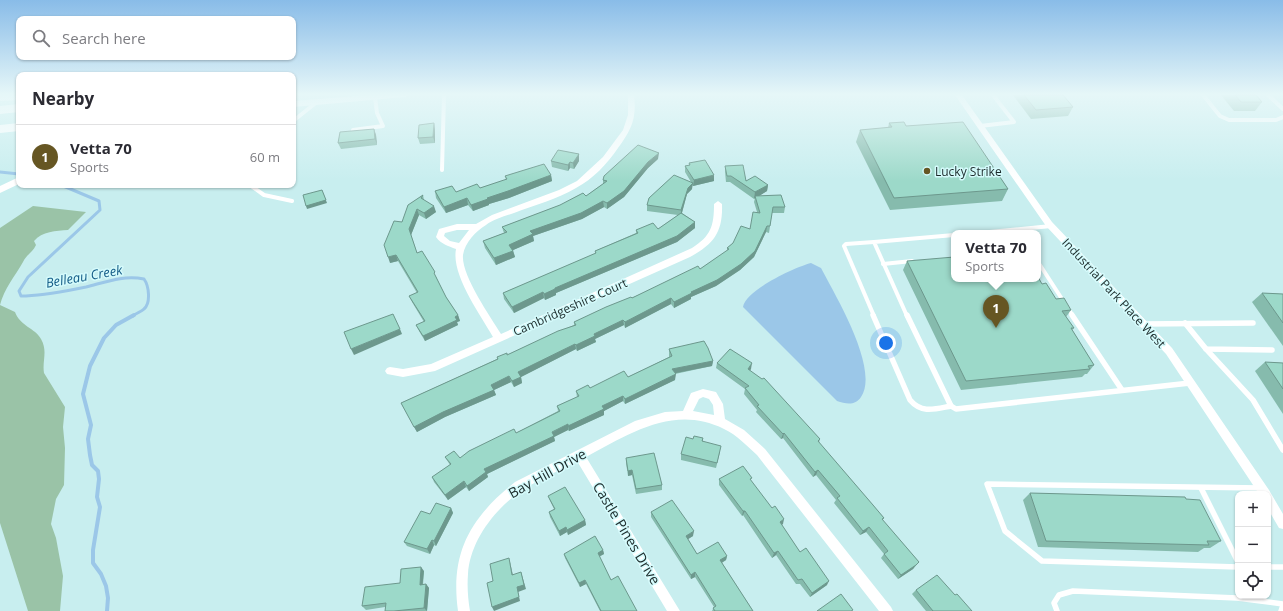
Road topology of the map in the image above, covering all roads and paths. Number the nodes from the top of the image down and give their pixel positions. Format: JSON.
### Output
{"nodes":[{"id":1,"x":382,"y":124,"type":"edge"},
{"id":2,"x":443,"y":124,"type":"edge"},
{"id":3,"x":630,"y":124,"type":"edge"},
{"id":4,"x":978,"y":124,"type":"edge"},
{"id":5,"x":1001,"y":124,"type":"edge"},
{"id":6,"x":980,"y":126,"type":"junction"},
{"id":7,"x":353,"y":130,"type":"edge"},
{"id":8,"x":442,"y":170,"type":"dead end"},
{"id":9,"x":16,"y":182,"type":"edge"},
{"id":10,"x":252,"y":188,"type":"edge"},
{"id":11,"x":0,"y":190,"type":"edge"},
{"id":12,"x":292,"y":201,"type":"dead end"},
{"id":13,"x":718,"y":204,"type":"dead end"},
{"id":14,"x":1051,"y":226,"type":"junction"},
{"id":15,"x":478,"y":227,"type":"junction"},
{"id":16,"x":1025,"y":230,"type":"edge"},
{"id":17,"x":951,"y":235,"type":"edge"},
{"id":18,"x":874,"y":242,"type":"junction"},
{"id":19,"x":461,"y":247,"type":"junction"},
{"id":20,"x":921,"y":260,"type":"edge"},
{"id":21,"x":883,"y":264,"type":"junction"},
{"id":22,"x":1041,"y":267,"type":"edge"},
{"id":23,"x":1252,"y":323,"type":"dead end"},
{"id":24,"x":1143,"y":324,"type":"junction"},
{"id":25,"x":1186,"y":324,"type":"junction"},
{"id":26,"x":499,"y":339,"type":"junction"},
{"id":27,"x":1206,"y":349,"type":"junction"},
{"id":28,"x":1272,"y":350,"type":"dead end"},
{"id":29,"x":390,"y":371,"type":"dead end"},
{"id":30,"x":1190,"y":383,"type":"junction"},
{"id":31,"x":1122,"y":390,"type":"junction"},
{"id":32,"x":951,"y":406,"type":"junction"},
{"id":33,"x":686,"y":415,"type":"junction"},
{"id":34,"x":720,"y":421,"type":"junction"},
{"id":35,"x":1283,"y":450,"type":"edge"},
{"id":36,"x":579,"y":455,"type":"junction"},
{"id":37,"x":1201,"y":488,"type":"junction"},
{"id":38,"x":1264,"y":491,"type":"edge"},
{"id":39,"x":1271,"y":504,"type":"edge"},
{"id":40,"x":1283,"y":524,"type":"edge"},
{"id":41,"x":1235,"y":556,"type":"edge"},
{"id":42,"x":1235,"y":567,"type":"edge"},
{"id":43,"x":1271,"y":567,"type":"edge"},
{"id":44,"x":1283,"y":567,"type":"edge"},
{"id":45,"x":1283,"y":605,"type":"edge"},
{"id":46,"x":464,"y":611,"type":"edge"},
{"id":47,"x":674,"y":611,"type":"edge"},
{"id":48,"x":887,"y":611,"type":"edge"},
{"id":49,"x":1057,"y":611,"type":"edge"},
{"id":50,"x":1281,"y":611,"type":"edge"}],
"edges":[{"from":1,"to":7,"type":"lane"},
{"from":2,"to":8,"type":"lane"},
{"from":3,"to":15,"type":"street"},
{"from":4,"to":6,"type":"street","name":"Industrial Park Place West"},
{"from":5,"to":6,"type":"lane"},
{"from":6,"to":14,"type":"street","name":"Industrial Park Place West"},
{"from":9,"to":11,"type":"street"},
{"from":10,"to":12,"type":"lane"},
{"from":13,"to":26,"type":"street","name":"Cambridgeshire Court"},
{"from":14,"to":16,"type":"lane"},
{"from":14,"to":24,"type":"street","name":"Industrial Park Place West"},
{"from":15,"to":19,"type":"street"},
{"from":15,"to":19,"type":"street"},
{"from":17,"to":18,"type":"lane"},
{"from":18,"to":21,"type":"lane"},
{"from":18,"to":32,"type":"lane"},
{"from":19,"to":26,"type":"street"},
{"from":20,"to":21,"type":"lane"},
{"from":21,"to":32,"type":"lane"},
{"from":22,"to":31,"type":"lane"},
{"from":23,"to":25,"type":"lane"},
{"from":24,"to":25,"type":"lane"},
{"from":24,"to":30,"type":"street","name":"Industrial Park Place West"},
{"from":25,"to":27,"type":"lane"},
{"from":26,"to":29,"type":"street","name":"Cambridgeshire Court"},
{"from":27,"to":28,"type":"lane"},
{"from":27,"to":35,"type":"lane"},
{"from":30,"to":31,"type":"lane"},
{"from":30,"to":38,"type":"street","name":"Industrial Park Place West"},
{"from":31,"to":32,"type":"lane"},
{"from":33,"to":34,"type":"street","name":"Bay Hill Drive"},
{"from":33,"to":34,"type":"street"},
{"from":33,"to":36,"type":"street","name":"Bay Hill Drive"},
{"from":34,"to":48,"type":"street","name":"Bay Hill Drive"},
{"from":36,"to":46,"type":"street","name":"Bay Hill Drive"},
{"from":36,"to":47,"type":"street","name":"Castle Pines Drive"},
{"from":37,"to":38,"type":"lane"},
{"from":37,"to":41,"type":"lane"},
{"from":37,"to":42,"type":"lane"},
{"from":39,"to":40,"type":"street"},
{"from":43,"to":44,"type":"lane"},
{"from":45,"to":49,"type":"lane"},
{"from":45,"to":50,"type":"lane"}]}
